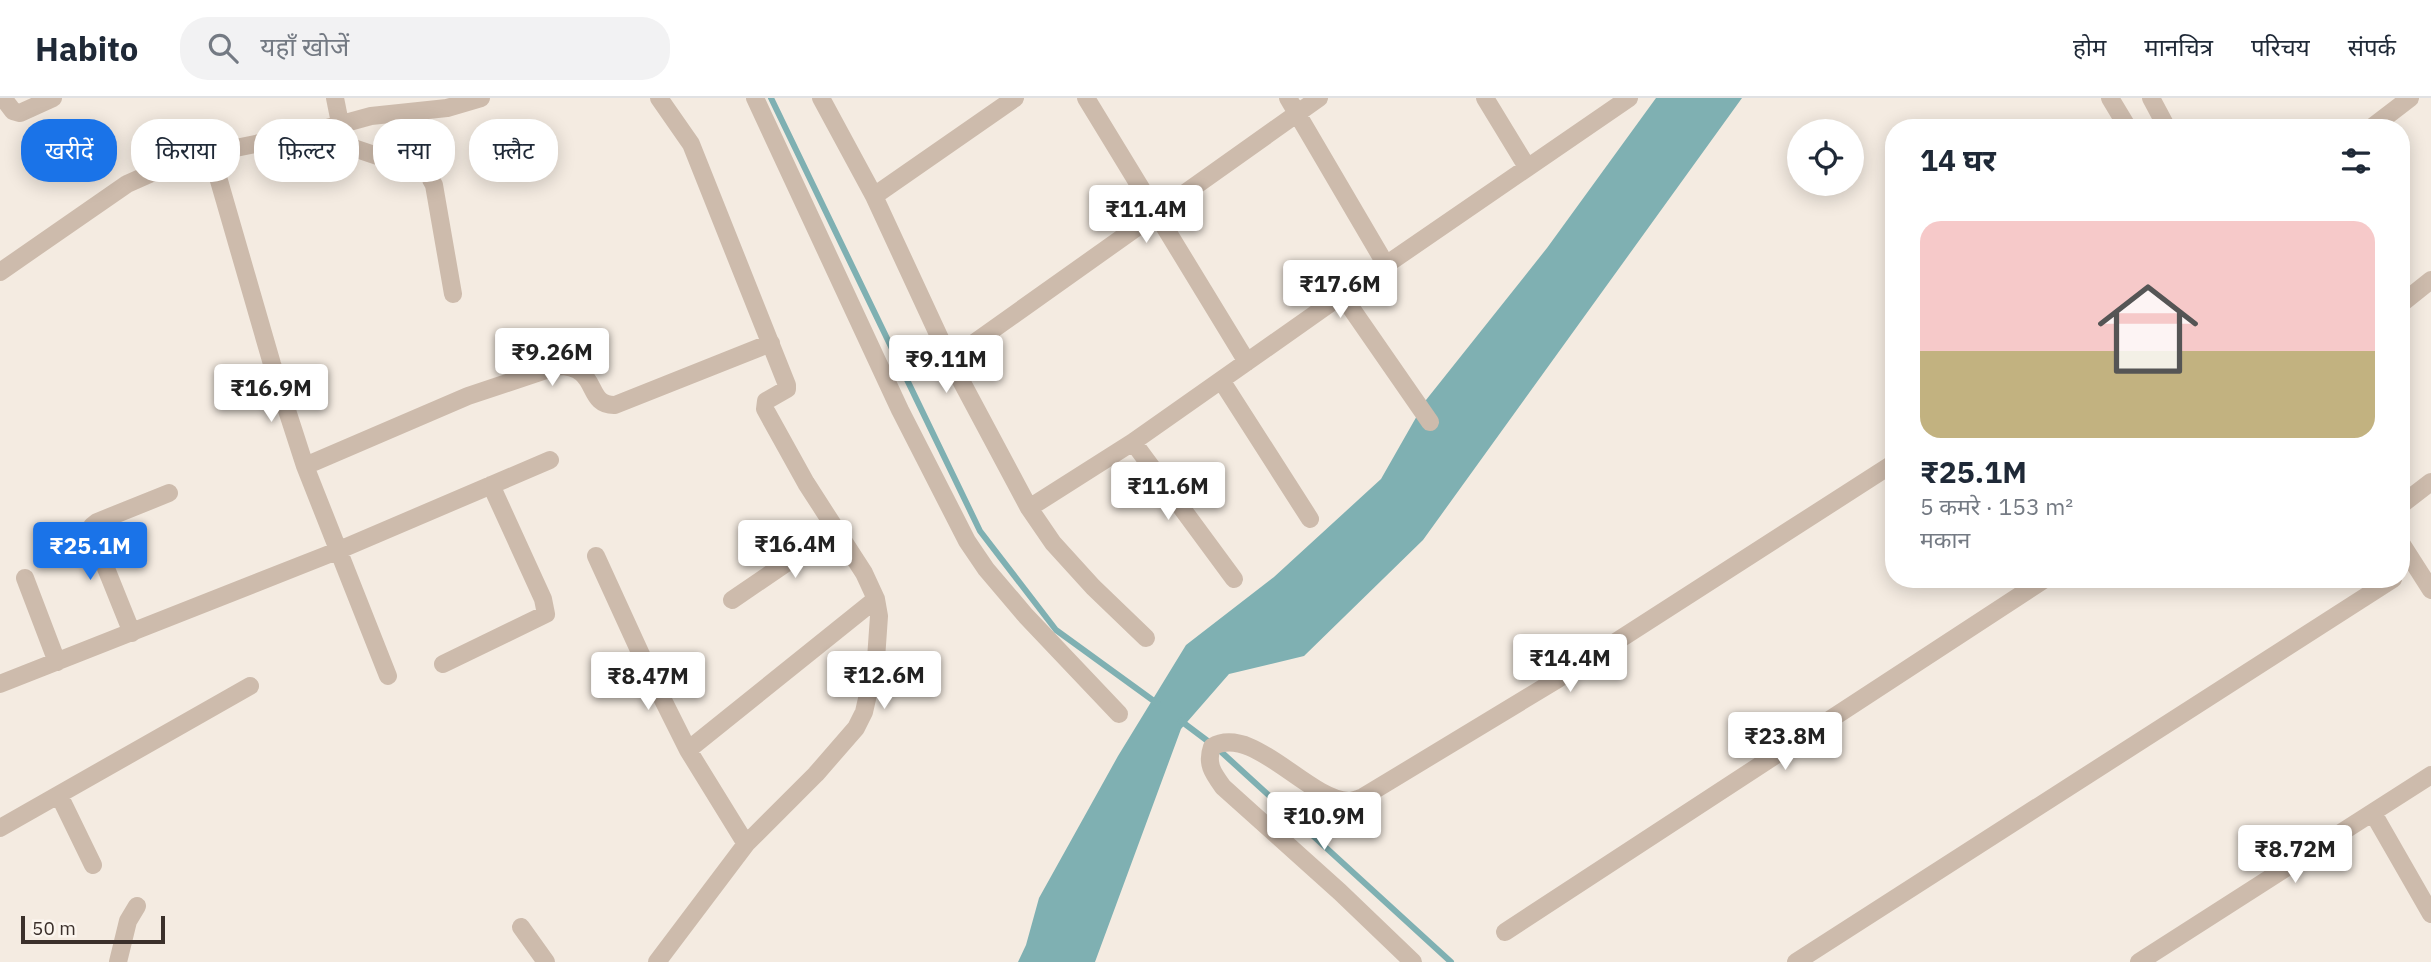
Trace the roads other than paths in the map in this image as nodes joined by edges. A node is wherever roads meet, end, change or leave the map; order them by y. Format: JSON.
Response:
{"nodes":[{"id":1,"x":3,"y":98,"type":"edge"},
{"id":2,"x":53,"y":98,"type":"edge"},
{"id":3,"x":335,"y":98,"type":"edge"},
{"id":4,"x":659,"y":98,"type":"edge"},
{"id":5,"x":755,"y":98,"type":"edge"},
{"id":6,"x":821,"y":98,"type":"edge"},
{"id":7,"x":1014,"y":98,"type":"edge"},
{"id":8,"x":1086,"y":98,"type":"edge"},
{"id":9,"x":1319,"y":98,"type":"edge"},
{"id":10,"x":1485,"y":98,"type":"edge"},
{"id":11,"x":1629,"y":98,"type":"edge"},
{"id":12,"x":2110,"y":98,"type":"edge"},
{"id":13,"x":2410,"y":98,"type":"edge"},
{"id":14,"x":476,"y":99,"type":"edge"},
{"id":15,"x":2154,"y":99,"type":"edge"},
{"id":16,"x":1292,"y":106,"type":"edge"},
{"id":17,"x":339,"y":119,"type":"edge"},
{"id":18,"x":2123,"y":119,"type":"edge"},
{"id":19,"x":2163,"y":119,"type":"edge"},
{"id":20,"x":2383,"y":119,"type":"edge"},
{"id":21,"x":359,"y":120,"type":"edge"},
{"id":22,"x":359,"y":150,"type":"edge"},
{"id":23,"x":1527,"y":167,"type":"junction"},
{"id":24,"x":132,"y":182,"type":"edge"},
{"id":25,"x":219,"y":182,"type":"edge"},
{"id":26,"x":874,"y":196,"type":"junction"},
{"id":27,"x":1157,"y":214,"type":"junction"},
{"id":28,"x":1386,"y":265,"type":"junction"},
{"id":29,"x":0,"y":272,"type":"edge"},
{"id":30,"x":2431,"y":280,"type":"edge"},
{"id":31,"x":453,"y":294,"type":"dead end"},
{"id":32,"x":1342,"y":295,"type":"junction"},
{"id":33,"x":2410,"y":297,"type":"edge"},
{"id":34,"x":771,"y":343,"type":"junction"},
{"id":35,"x":950,"y":360,"type":"junction"},
{"id":36,"x":1247,"y":362,"type":"junction"},
{"id":37,"x":1221,"y":380,"type":"junction"},
{"id":38,"x":1430,"y":422,"type":"dead end"},
{"id":39,"x":1133,"y":442,"type":"junction"},
{"id":40,"x":550,"y":460,"type":"dead end"},
{"id":41,"x":305,"y":466,"type":"junction"},
{"id":42,"x":1885,"y":469,"type":"edge"},
{"id":43,"x":2431,"y":482,"type":"edge"},
{"id":44,"x":491,"y":485,"type":"junction"},
{"id":45,"x":169,"y":493,"type":"dead end"},
{"id":46,"x":2410,"y":498,"type":"edge"},
{"id":47,"x":1029,"y":508,"type":"junction"},
{"id":48,"x":1310,"y":519,"type":"dead end"},
{"id":49,"x":836,"y":529,"type":"junction"},
{"id":50,"x":337,"y":551,"type":"junction"},
{"id":51,"x":596,"y":556,"type":"dead end"},
{"id":52,"x":2410,"y":571,"type":"edge"},
{"id":53,"x":25,"y":578,"type":"dead end"},
{"id":54,"x":1234,"y":579,"type":"dead end"},
{"id":55,"x":2031,"y":588,"type":"edge"},
{"id":56,"x":2379,"y":588,"type":"edge"},
{"id":57,"x":2431,"y":590,"type":"edge"},
{"id":58,"x":876,"y":599,"type":"junction"},
{"id":59,"x":732,"y":600,"type":"dead end"},
{"id":60,"x":132,"y":633,"type":"junction"},
{"id":61,"x":1146,"y":638,"type":"dead end"},
{"id":62,"x":57,"y":662,"type":"junction"},
{"id":63,"x":443,"y":664,"type":"dead end"},
{"id":64,"x":388,"y":676,"type":"dead end"},
{"id":65,"x":0,"y":684,"type":"edge"},
{"id":66,"x":250,"y":686,"type":"dead end"},
{"id":67,"x":1119,"y":714,"type":"dead end"},
{"id":68,"x":688,"y":750,"type":"junction"},
{"id":69,"x":2431,"y":775,"type":"edge"},
{"id":70,"x":59,"y":795,"type":"junction"},
{"id":71,"x":2372,"y":813,"type":"junction"},
{"id":72,"x":0,"y":828,"type":"edge"},
{"id":73,"x":746,"y":844,"type":"junction"},
{"id":74,"x":93,"y":865,"type":"dead end"},
{"id":75,"x":137,"y":906,"type":"dead end"},
{"id":76,"x":2431,"y":914,"type":"edge"},
{"id":77,"x":521,"y":927,"type":"dead end"},
{"id":78,"x":1505,"y":932,"type":"dead end"},
{"id":79,"x":118,"y":962,"type":"edge"},
{"id":80,"x":546,"y":962,"type":"edge"},
{"id":81,"x":657,"y":962,"type":"edge"},
{"id":82,"x":1413,"y":962,"type":"edge"},
{"id":83,"x":1796,"y":962,"type":"edge"},
{"id":84,"x":2139,"y":962,"type":"edge"}],
"edges":[{"from":1,"to":2,"type":"street"},
{"from":3,"to":17,"type":"street"},
{"from":4,"to":34,"type":"street"},
{"from":5,"to":67,"type":"street"},
{"from":6,"to":26,"type":"street"},
{"from":7,"to":26,"type":"street"},
{"from":8,"to":27,"type":"street"},
{"from":9,"to":16,"type":"street"},
{"from":10,"to":23,"type":"street"},
{"from":11,"to":23,"type":"street"},
{"from":12,"to":18,"type":"street"},
{"from":13,"to":20,"type":"street"},
{"from":14,"to":21,"type":"street"},
{"from":15,"to":19,"type":"street"},
{"from":16,"to":27,"type":"street"},
{"from":16,"to":28,"type":"street"},
{"from":22,"to":31,"type":"street"},
{"from":23,"to":28,"type":"street"},
{"from":24,"to":29,"type":"street"},
{"from":25,"to":41,"type":"street"},
{"from":26,"to":35,"type":"street"},
{"from":27,"to":35,"type":"street"},
{"from":27,"to":36,"type":"street"},
{"from":28,"to":32,"type":"street"},
{"from":30,"to":33,"type":"street"},
{"from":32,"to":36,"type":"street"},
{"from":32,"to":38,"type":"street"},
{"from":34,"to":41,"type":"street"},
{"from":34,"to":49,"type":"street"},
{"from":35,"to":47,"type":"street"},
{"from":36,"to":37,"type":"street"},
{"from":37,"to":39,"type":"street"},
{"from":37,"to":48,"type":"street"},
{"from":39,"to":47,"type":"street"},
{"from":39,"to":54,"type":"street"},
{"from":40,"to":44,"type":"street"},
{"from":41,"to":50,"type":"street"},
{"from":42,"to":82,"type":"street"},
{"from":43,"to":46,"type":"street"},
{"from":44,"to":50,"type":"street"},
{"from":44,"to":63,"type":"street"},
{"from":45,"to":60,"type":"street"},
{"from":47,"to":61,"type":"street"},
{"from":49,"to":58,"type":"street"},
{"from":49,"to":59,"type":"street"},
{"from":50,"to":60,"type":"street"},
{"from":50,"to":64,"type":"street"},
{"from":51,"to":68,"type":"street"},
{"from":52,"to":57,"type":"street"},
{"from":53,"to":62,"type":"street"},
{"from":55,"to":78,"type":"street"},
{"from":56,"to":83,"type":"street"},
{"from":58,"to":68,"type":"street"},
{"from":58,"to":73,"type":"street"},
{"from":60,"to":62,"type":"street"},
{"from":62,"to":65,"type":"street"},
{"from":66,"to":70,"type":"street"},
{"from":68,"to":73,"type":"street"},
{"from":69,"to":71,"type":"street"},
{"from":70,"to":72,"type":"street"},
{"from":70,"to":74,"type":"street"},
{"from":71,"to":76,"type":"street"},
{"from":71,"to":84,"type":"street"},
{"from":73,"to":81,"type":"street"},
{"from":75,"to":79,"type":"street"},
{"from":77,"to":80,"type":"street"}]}
